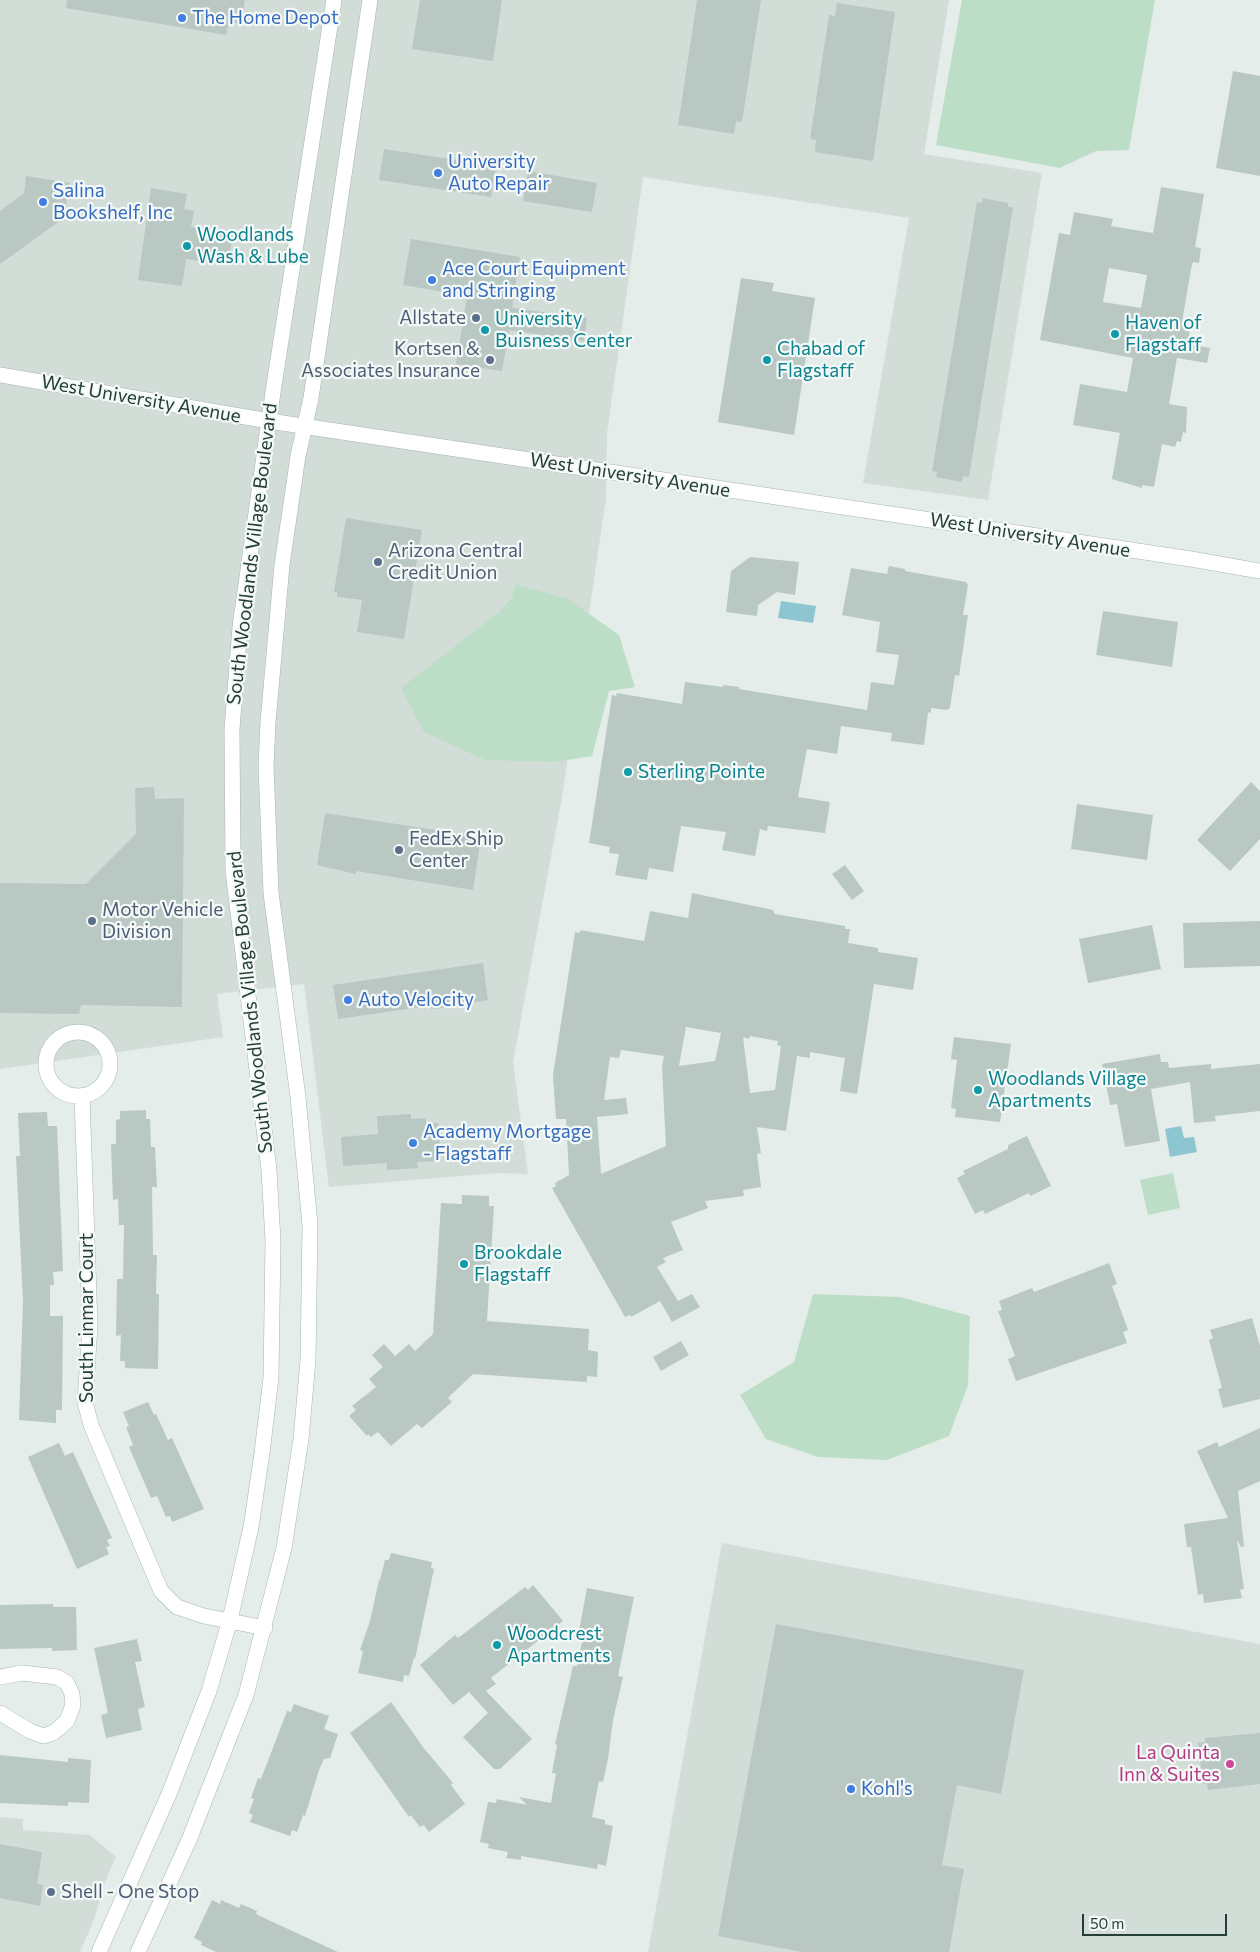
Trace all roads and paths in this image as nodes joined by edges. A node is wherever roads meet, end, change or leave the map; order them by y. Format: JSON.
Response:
{"nodes":[{"id":1,"x":334,"y":0,"type":"edge"},
{"id":2,"x":370,"y":0,"type":"edge"},
{"id":3,"x":0,"y":375,"type":"edge"},
{"id":4,"x":268,"y":421,"type":"junction"},
{"id":5,"x":304,"y":426,"type":"junction"},
{"id":6,"x":1260,"y":571,"type":"edge"},
{"id":7,"x":82,"y":1097,"type":"junction"},
{"id":8,"x":230,"y":1620,"type":"junction"},
{"id":9,"x":265,"y":1628,"type":"junction"},
{"id":10,"x":0,"y":1677,"type":"edge"},
{"id":11,"x":0,"y":1712,"type":"edge"},
{"id":12,"x":99,"y":1952,"type":"edge"},
{"id":13,"x":138,"y":1952,"type":"edge"}],
"edges":[{"from":1,"to":4,"type":"street","name":"South Woodlands Village Boulevard"},
{"from":2,"to":5,"type":"street","name":"South Woodlands Village Boulevard"},
{"from":3,"to":4,"type":"street","name":"West University Avenue"},
{"from":4,"to":5,"type":"street","name":"West University Avenue"},
{"from":4,"to":8,"type":"street","name":"South Woodlands Village Boulevard"},
{"from":5,"to":6,"type":"street","name":"West University Avenue"},
{"from":5,"to":9,"type":"street","name":"South Woodlands Village Boulevard"},
{"from":7,"to":7,"type":"street"},
{"from":7,"to":8,"type":"street","name":"South Linmar Court"},
{"from":8,"to":9,"type":"street","name":"South Linmar Court"},
{"from":8,"to":12,"type":"street","name":"South Woodlands Village Boulevard"},
{"from":9,"to":13,"type":"street","name":"South Woodlands Village Boulevard"},
{"from":10,"to":11,"type":"street"}]}
